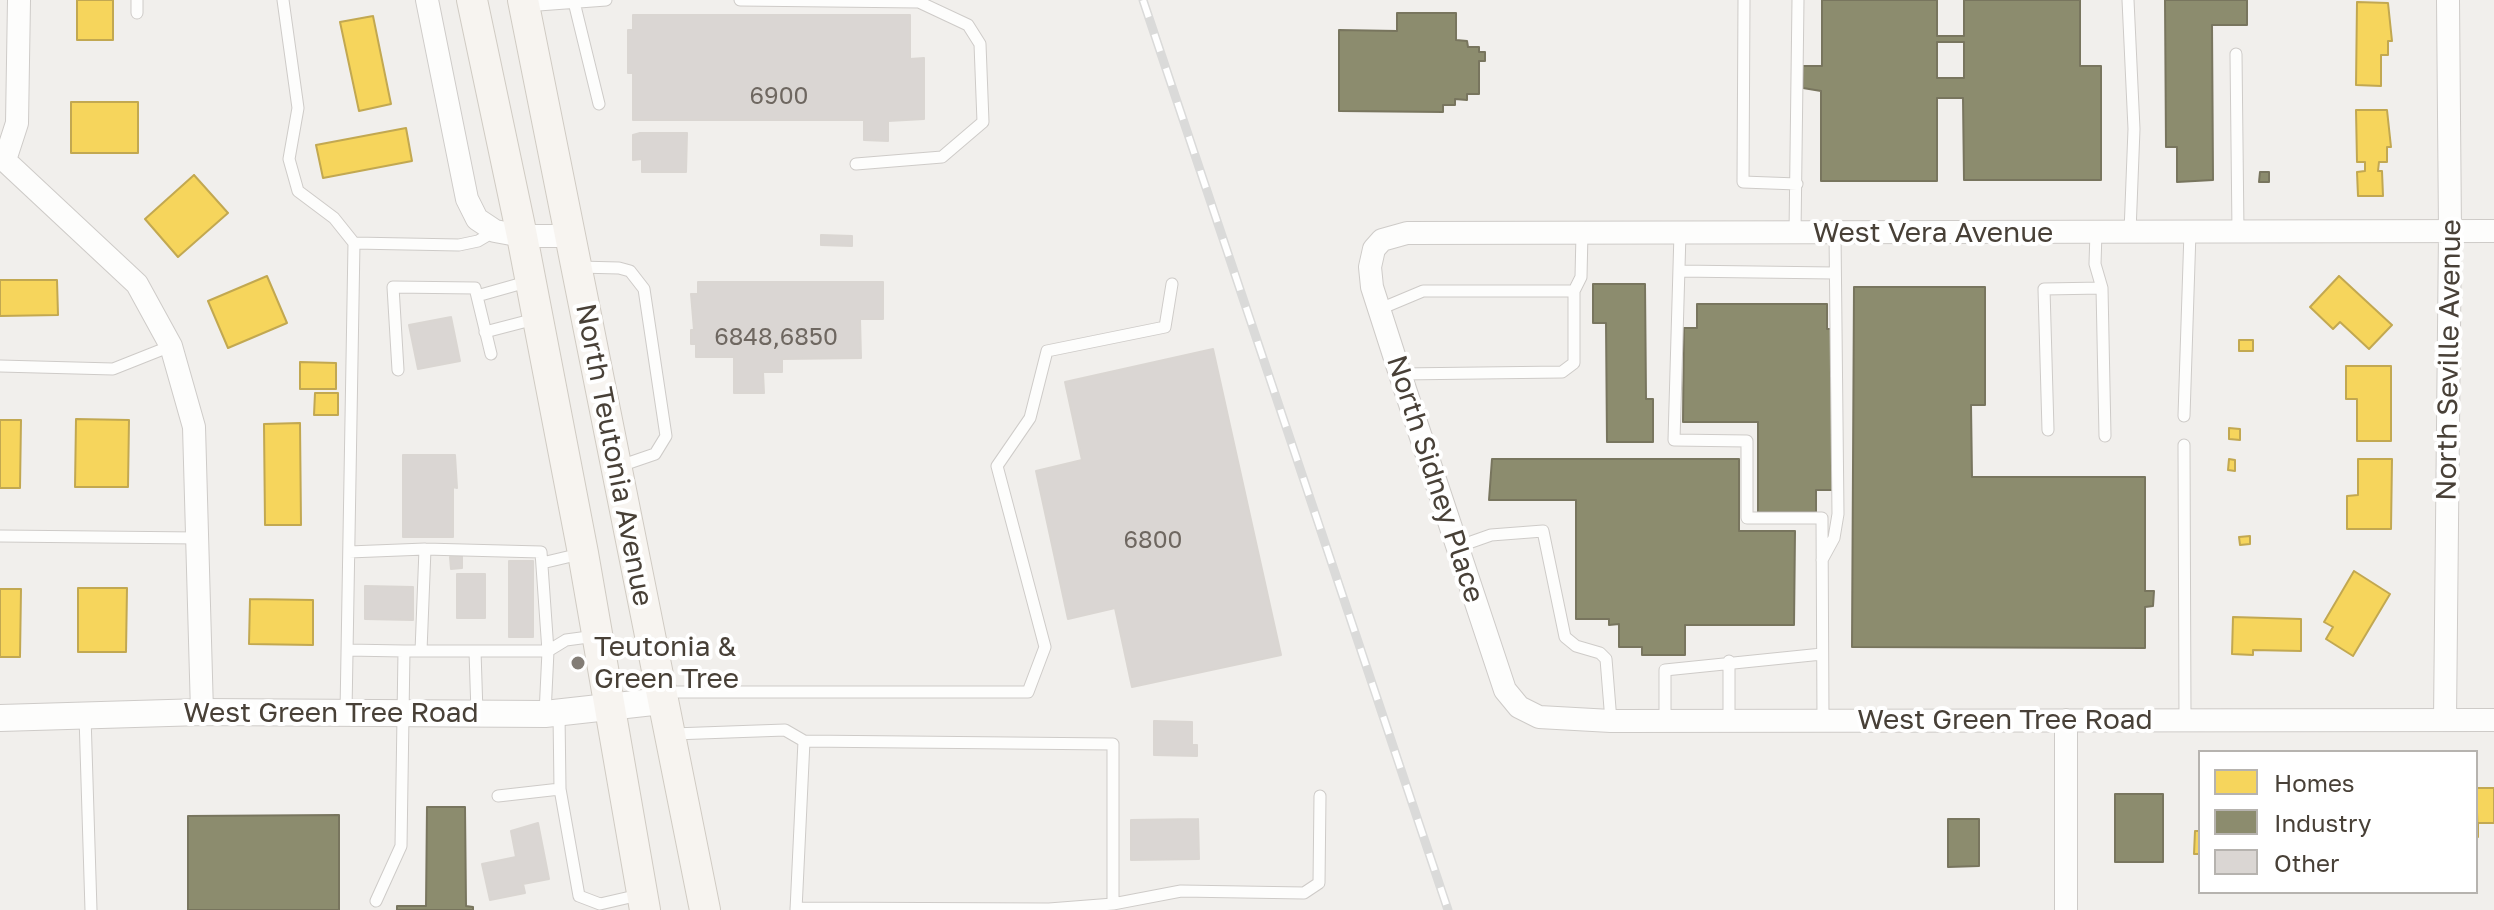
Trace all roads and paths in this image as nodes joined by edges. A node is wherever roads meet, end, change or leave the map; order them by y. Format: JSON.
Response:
{"nodes":[{"id":1,"x":19,"y":0,"type":"edge"},
{"id":2,"x":137,"y":0,"type":"edge"},
{"id":3,"x":283,"y":0,"type":"edge"},
{"id":4,"x":427,"y":0,"type":"edge"},
{"id":5,"x":472,"y":0,"type":"edge"},
{"id":6,"x":606,"y":0,"type":"edge"},
{"id":7,"x":740,"y":0,"type":"edge"},
{"id":8,"x":1744,"y":0,"type":"edge"},
{"id":9,"x":1798,"y":0,"type":"edge"},
{"id":10,"x":2128,"y":0,"type":"edge"},
{"id":11,"x":2448,"y":0,"type":"edge"},
{"id":12,"x":574,"y":2,"type":"junction"},
{"id":13,"x":523,"y":3,"type":"edge"},
{"id":14,"x":137,"y":13,"type":"dead end"},
{"id":15,"x":2236,"y":54,"type":"dead end"},
{"id":16,"x":599,"y":104,"type":"dead end"},
{"id":17,"x":2,"y":158,"type":"edge"},
{"id":18,"x":856,"y":164,"type":"dead end"},
{"id":19,"x":1797,"y":184,"type":"junction"},
{"id":20,"x":2450,"y":231,"type":"junction"},
{"id":21,"x":2494,"y":231,"type":"edge"},
{"id":22,"x":2096,"y":232,"type":"junction"},
{"id":23,"x":2130,"y":232,"type":"junction"},
{"id":24,"x":2190,"y":232,"type":"junction"},
{"id":25,"x":509,"y":233,"type":"junction"},
{"id":26,"x":1582,"y":233,"type":"junction"},
{"id":27,"x":1680,"y":233,"type":"junction"},
{"id":28,"x":1795,"y":233,"type":"junction"},
{"id":29,"x":1835,"y":233,"type":"junction"},
{"id":30,"x":2238,"y":233,"type":"junction"},
{"id":31,"x":572,"y":236,"type":"junction"},
{"id":32,"x":354,"y":243,"type":"junction"},
{"id":33,"x":1377,"y":245,"type":"joint"},
{"id":34,"x":578,"y":267,"type":"junction"},
{"id":35,"x":1679,"y":271,"type":"junction"},
{"id":36,"x":1834,"y":273,"type":"junction"},
{"id":37,"x":531,"y":281,"type":"junction"},
{"id":38,"x":1172,"y":284,"type":"dead end"},
{"id":39,"x":2102,"y":288,"type":"junction"},
{"id":40,"x":1574,"y":291,"type":"junction"},
{"id":41,"x":477,"y":296,"type":"junction"},
{"id":42,"x":1380,"y":309,"type":"junction"},
{"id":43,"x":538,"y":318,"type":"junction"},
{"id":44,"x":485,"y":332,"type":"junction"},
{"id":45,"x":171,"y":346,"type":"junction"},
{"id":46,"x":491,"y":354,"type":"dead end"},
{"id":47,"x":0,"y":366,"type":"edge"},
{"id":48,"x":398,"y":370,"type":"dead end"},
{"id":49,"x":1400,"y":374,"type":"junction"},
{"id":50,"x":2184,"y":416,"type":"dead end"},
{"id":51,"x":2048,"y":430,"type":"dead end"},
{"id":52,"x":2105,"y":436,"type":"dead end"},
{"id":53,"x":2184,"y":445,"type":"dead end"},
{"id":54,"x":617,"y":467,"type":"junction"},
{"id":55,"x":0,"y":536,"type":"edge"},
{"id":56,"x":198,"y":538,"type":"junction"},
{"id":57,"x":1456,"y":547,"type":"junction"},
{"id":58,"x":425,"y":549,"type":"junction"},
{"id":59,"x":349,"y":552,"type":"junction"},
{"id":60,"x":583,"y":553,"type":"junction"},
{"id":61,"x":1822,"y":561,"type":"junction"},
{"id":62,"x":542,"y":563,"type":"junction"},
{"id":63,"x":599,"y":636,"type":"junction"},
{"id":64,"x":347,"y":650,"type":"junction"},
{"id":65,"x":404,"y":651,"type":"junction"},
{"id":66,"x":421,"y":651,"type":"junction"},
{"id":67,"x":475,"y":651,"type":"junction"},
{"id":68,"x":548,"y":651,"type":"junction"},
{"id":69,"x":1822,"y":654,"type":"junction"},
{"id":70,"x":1729,"y":661,"type":"junction"},
{"id":71,"x":661,"y":697,"type":"junction"},
{"id":72,"x":1519,"y":707,"type":"joint"},
{"id":73,"x":612,"y":709,"type":"junction"},
{"id":74,"x":202,"y":712,"type":"junction"},
{"id":75,"x":346,"y":712,"type":"junction"},
{"id":76,"x":401,"y":712,"type":"junction"},
{"id":77,"x":477,"y":713,"type":"junction"},
{"id":78,"x":552,"y":714,"type":"junction"},
{"id":79,"x":85,"y":716,"type":"junction"},
{"id":80,"x":0,"y":718,"type":"edge"},
{"id":81,"x":1823,"y":720,"type":"junction"},
{"id":82,"x":2066,"y":720,"type":"junction"},
{"id":83,"x":2185,"y":720,"type":"junction"},
{"id":84,"x":2445,"y":720,"type":"junction"},
{"id":85,"x":2494,"y":720,"type":"edge"},
{"id":86,"x":1611,"y":721,"type":"junction"},
{"id":87,"x":1665,"y":721,"type":"junction"},
{"id":88,"x":1729,"y":721,"type":"junction"},
{"id":89,"x":669,"y":735,"type":"junction"},
{"id":90,"x":804,"y":741,"type":"junction"},
{"id":91,"x":560,"y":789,"type":"junction"},
{"id":92,"x":498,"y":796,"type":"dead end"},
{"id":93,"x":1320,"y":796,"type":"dead end"},
{"id":94,"x":376,"y":901,"type":"dead end"},
{"id":95,"x":644,"y":902,"type":"edge"},
{"id":96,"x":1113,"y":904,"type":"junction"},
{"id":97,"x":796,"y":909,"type":"edge"},
{"id":98,"x":91,"y":910,"type":"edge"},
{"id":99,"x":705,"y":910,"type":"edge"},
{"id":100,"x":2066,"y":910,"type":"edge"}],
"edges":[{"from":1,"to":17,"type":"street"},
{"from":2,"to":14,"type":"lane"},
{"from":3,"to":32,"type":"lane"},
{"from":4,"to":25,"type":"street"},
{"from":5,"to":25,"type":"main road","name":"North Teutonia Avenue"},
{"from":6,"to":12,"type":"lane"},
{"from":7,"to":18,"type":"lane"},
{"from":8,"to":19,"type":"lane"},
{"from":9,"to":19,"type":"lane"},
{"from":10,"to":23,"type":"lane"},
{"from":11,"to":20,"type":"street","name":"North Seville Avenue"},
{"from":12,"to":13,"type":"lane"},
{"from":12,"to":16,"type":"lane"},
{"from":13,"to":31,"type":"main road","name":"North Teutonia Avenue"},
{"from":15,"to":30,"type":"lane"},
{"from":17,"to":45,"type":"street"},
{"from":19,"to":28,"type":"lane"},
{"from":20,"to":21,"type":"street","name":"West Vera Avenue"},
{"from":20,"to":30,"type":"street","name":"West Vera Avenue"},
{"from":20,"to":84,"type":"street","name":"North Seville Avenue"},
{"from":22,"to":23,"type":"street","name":"West Vera Avenue"},
{"from":22,"to":29,"type":"street","name":"West Vera Avenue"},
{"from":22,"to":39,"type":"lane"},
{"from":23,"to":24,"type":"street","name":"West Vera Avenue"},
{"from":24,"to":30,"type":"street","name":"West Vera Avenue"},
{"from":24,"to":50,"type":"lane"},
{"from":25,"to":31,"type":"street"},
{"from":25,"to":32,"type":"lane"},
{"from":25,"to":37,"type":"main road","name":"North Teutonia Avenue"},
{"from":26,"to":27,"type":"street","name":"West Vera Avenue"},
{"from":26,"to":33,"type":"street","name":"West Vera Avenue"},
{"from":26,"to":40,"type":"lane"},
{"from":27,"to":28,"type":"street","name":"West Vera Avenue"},
{"from":27,"to":35,"type":"lane"},
{"from":28,"to":29,"type":"street","name":"West Vera Avenue"},
{"from":29,"to":36,"type":"lane"},
{"from":31,"to":34,"type":"main road","name":"North Teutonia Avenue"},
{"from":32,"to":59,"type":"lane"},
{"from":33,"to":42,"type":"street","name":"North Sidney Place"},
{"from":34,"to":54,"type":"main road","name":"North Teutonia Avenue"},
{"from":34,"to":54,"type":"lane"},
{"from":35,"to":36,"type":"lane"},
{"from":35,"to":61,"type":"lane"},
{"from":36,"to":61,"type":"lane"},
{"from":37,"to":41,"type":"lane"},
{"from":37,"to":43,"type":"main road","name":"North Teutonia Avenue"},
{"from":38,"to":71,"type":"lane"},
{"from":39,"to":51,"type":"lane"},
{"from":39,"to":52,"type":"lane"},
{"from":40,"to":42,"type":"lane"},
{"from":40,"to":49,"type":"lane"},
{"from":41,"to":44,"type":"lane"},
{"from":41,"to":48,"type":"lane"},
{"from":42,"to":49,"type":"street","name":"North Sidney Place"},
{"from":43,"to":44,"type":"lane"},
{"from":43,"to":60,"type":"main road","name":"North Teutonia Avenue"},
{"from":44,"to":46,"type":"lane"},
{"from":45,"to":47,"type":"lane"},
{"from":45,"to":56,"type":"street"},
{"from":49,"to":57,"type":"street","name":"North Sidney Place"},
{"from":53,"to":83,"type":"lane"},
{"from":54,"to":71,"type":"main road","name":"North Teutonia Avenue"},
{"from":55,"to":56,"type":"lane"},
{"from":56,"to":74,"type":"street"},
{"from":57,"to":72,"type":"street","name":"North Sidney Place"},
{"from":57,"to":86,"type":"lane"},
{"from":58,"to":59,"type":"lane"},
{"from":58,"to":62,"type":"lane"},
{"from":58,"to":66,"type":"lane"},
{"from":59,"to":64,"type":"lane"},
{"from":60,"to":62,"type":"lane"},
{"from":60,"to":63,"type":"main road","name":"North Teutonia Avenue"},
{"from":61,"to":69,"type":"lane"},
{"from":62,"to":68,"type":"lane"},
{"from":63,"to":68,"type":"lane"},
{"from":63,"to":73,"type":"main road","name":"North Teutonia Avenue"},
{"from":64,"to":65,"type":"lane"},
{"from":64,"to":75,"type":"lane"},
{"from":65,"to":66,"type":"lane"},
{"from":65,"to":76,"type":"lane"},
{"from":66,"to":67,"type":"lane"},
{"from":67,"to":68,"type":"lane"},
{"from":67,"to":77,"type":"lane"},
{"from":68,"to":78,"type":"lane"},
{"from":69,"to":70,"type":"lane"},
{"from":69,"to":81,"type":"lane"},
{"from":70,"to":87,"type":"lane"},
{"from":70,"to":88,"type":"lane"},
{"from":71,"to":73,"type":"street","name":"West Green Tree Road"},
{"from":71,"to":89,"type":"main road","name":"North Teutonia Avenue"},
{"from":72,"to":86,"type":"street","name":"West Green Tree Road"},
{"from":73,"to":78,"type":"street","name":"West Green Tree Road"},
{"from":73,"to":95,"type":"main road","name":"North Teutonia Avenue"},
{"from":74,"to":75,"type":"street","name":"West Green Tree Road"},
{"from":74,"to":79,"type":"street","name":"West Green Tree Road"},
{"from":75,"to":76,"type":"street","name":"West Green Tree Road"},
{"from":76,"to":77,"type":"street","name":"West Green Tree Road"},
{"from":76,"to":94,"type":"lane"},
{"from":77,"to":78,"type":"street","name":"West Green Tree Road"},
{"from":78,"to":91,"type":"lane"},
{"from":79,"to":80,"type":"street","name":"West Green Tree Road"},
{"from":79,"to":98,"type":"lane"},
{"from":81,"to":82,"type":"street","name":"West Green Tree Road"},
{"from":81,"to":88,"type":"street","name":"West Green Tree Road"},
{"from":82,"to":83,"type":"street","name":"West Green Tree Road"},
{"from":82,"to":100,"type":"street"},
{"from":83,"to":84,"type":"street","name":"West Green Tree Road"},
{"from":84,"to":85,"type":"street","name":"West Green Tree Road"},
{"from":86,"to":87,"type":"street","name":"West Green Tree Road"},
{"from":87,"to":88,"type":"street","name":"West Green Tree Road"},
{"from":89,"to":90,"type":"lane"},
{"from":89,"to":99,"type":"main road","name":"North Teutonia Avenue"},
{"from":90,"to":96,"type":"lane"},
{"from":90,"to":97,"type":"lane"},
{"from":91,"to":92,"type":"lane"},
{"from":91,"to":95,"type":"lane"},
{"from":93,"to":96,"type":"lane"},
{"from":96,"to":97,"type":"lane"}]}
